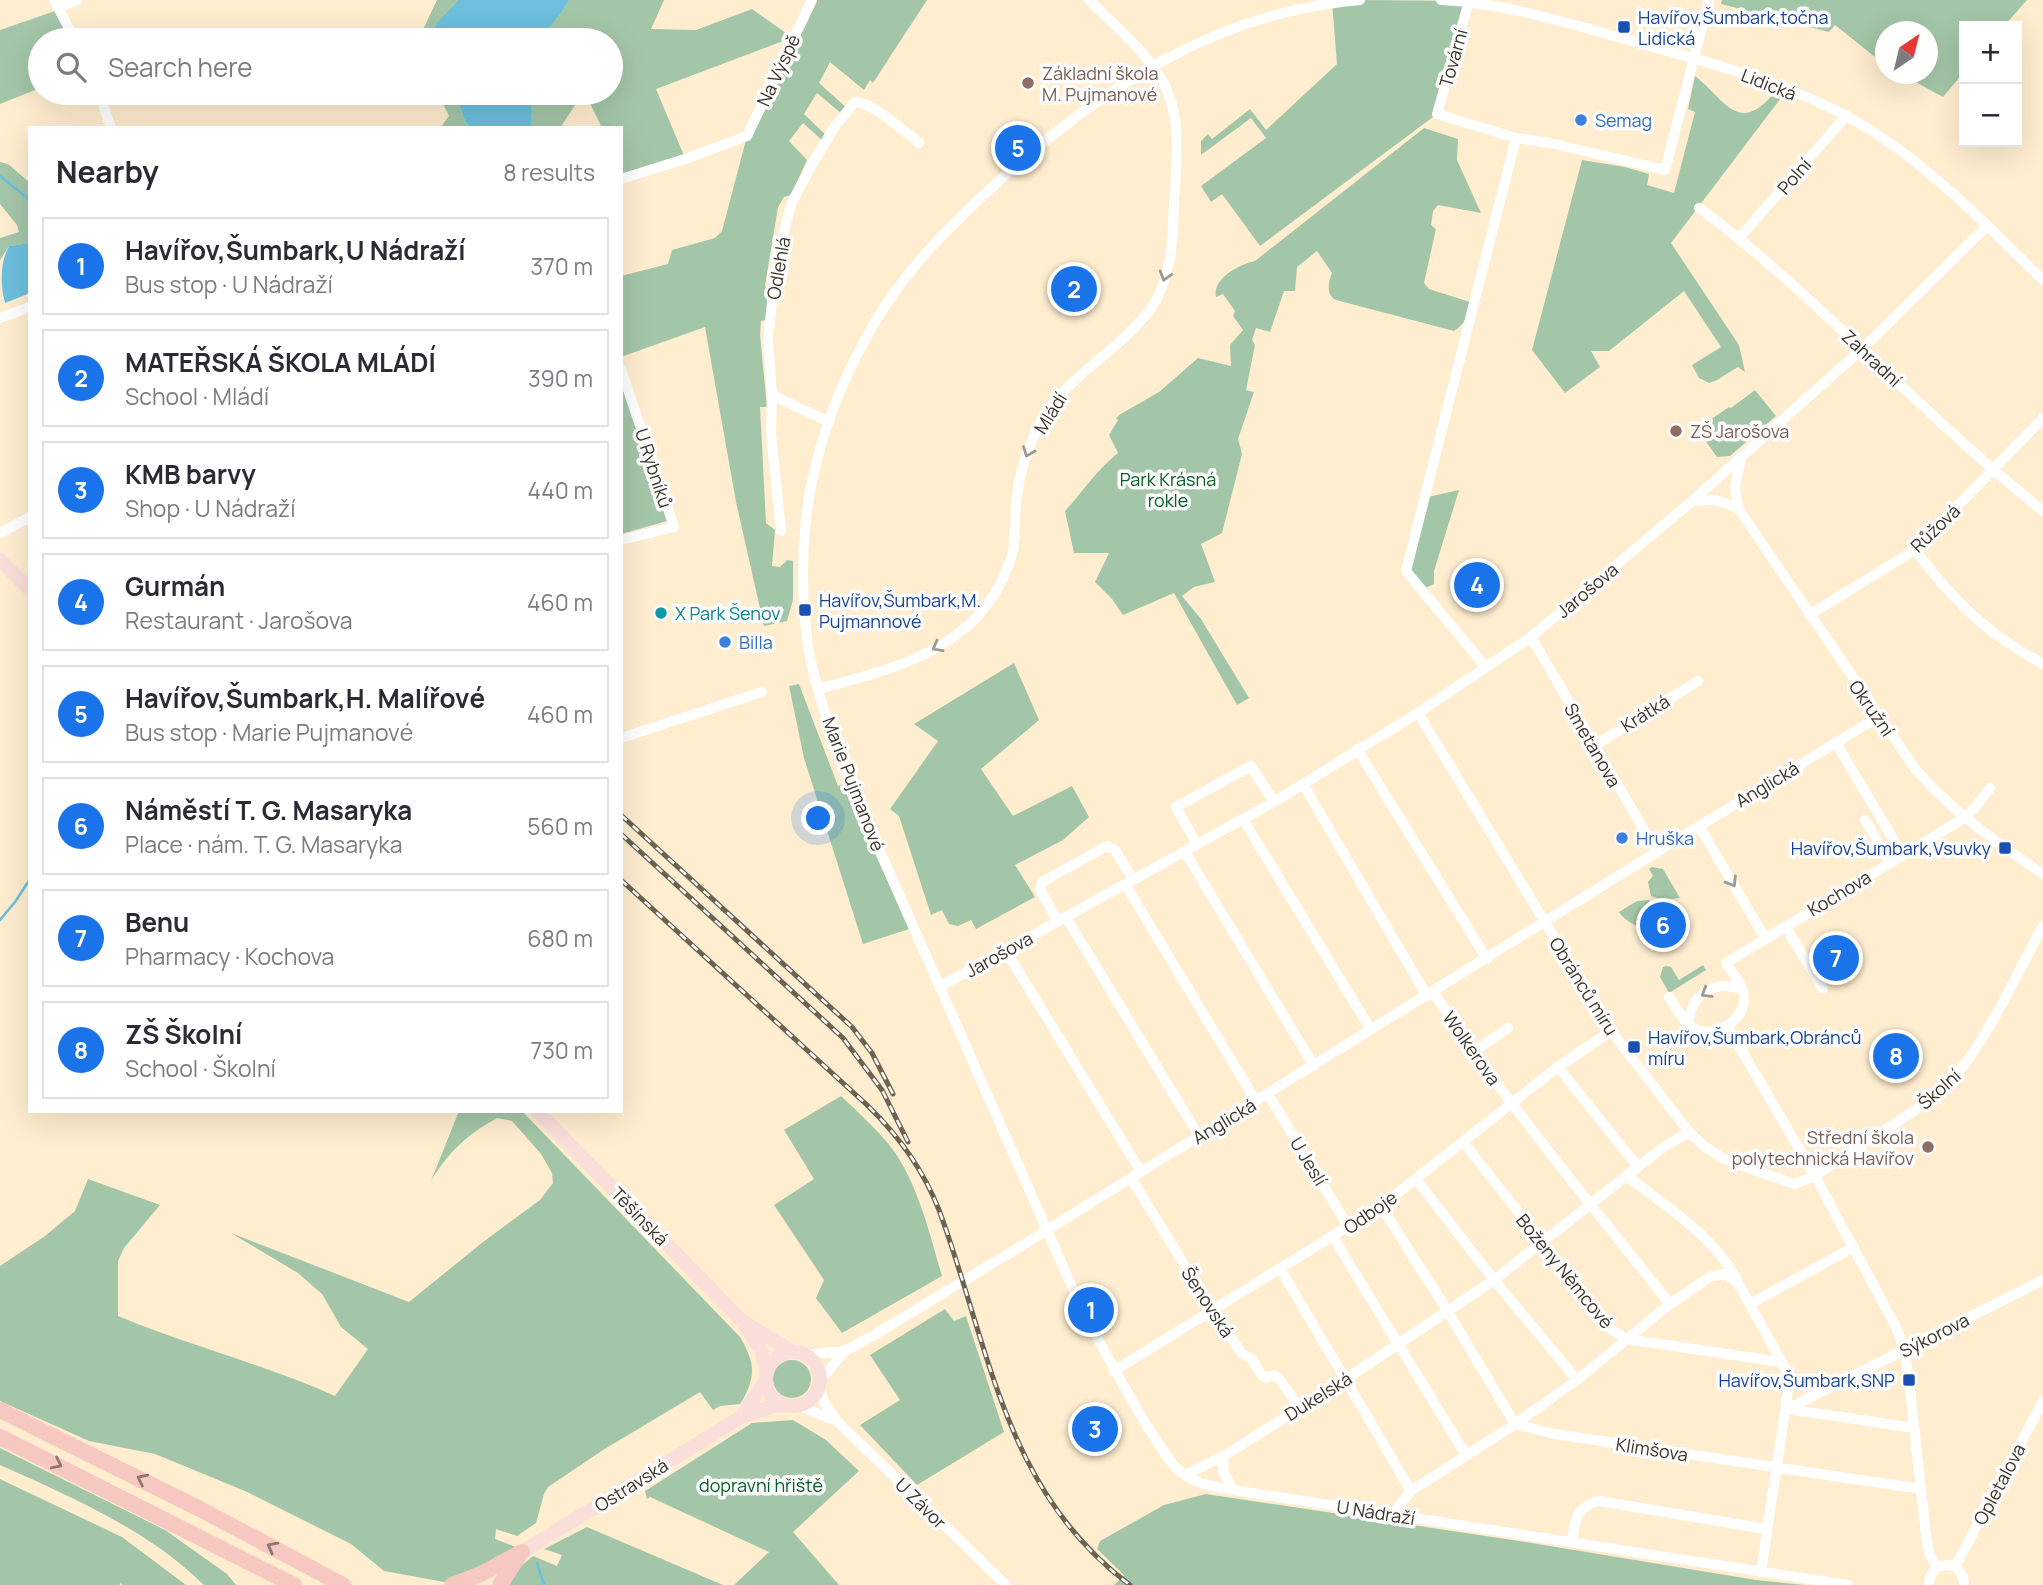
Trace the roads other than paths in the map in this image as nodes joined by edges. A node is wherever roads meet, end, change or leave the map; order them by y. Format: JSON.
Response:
{"nodes":[{"id":1,"x":77,"y":0,"type":"edge"},
{"id":2,"x":812,"y":0,"type":"edge"},
{"id":3,"x":1089,"y":0,"type":"edge"},
{"id":4,"x":1360,"y":0,"type":"edge"},
{"id":5,"x":1441,"y":0,"type":"edge"},
{"id":6,"x":1709,"y":0,"type":"edge"},
{"id":7,"x":1332,"y":1,"type":"edge"},
{"id":8,"x":1469,"y":1,"type":"edge"},
{"id":9,"x":56,"y":3,"type":"edge"},
{"id":10,"x":1503,"y":3,"type":"edge"},
{"id":11,"x":69,"y":28,"type":"edge"},
{"id":12,"x":1694,"y":57,"type":"junction"},
{"id":13,"x":1153,"y":65,"type":"junction"},
{"id":14,"x":103,"y":105,"type":"edge"},
{"id":15,"x":1847,"y":115,"type":"junction"},
{"id":16,"x":110,"y":126,"type":"edge"},
{"id":17,"x":1516,"y":138,"type":"junction"},
{"id":18,"x":919,"y":143,"type":"dead end"},
{"id":19,"x":623,"y":178,"type":"edge"},
{"id":20,"x":1699,"y":208,"type":"dead end"},
{"id":21,"x":1987,"y":226,"type":"junction"},
{"id":22,"x":1741,"y":237,"type":"junction"},
{"id":23,"x":2043,"y":280,"type":"edge"},
{"id":24,"x":28,"y":308,"type":"edge"},
{"id":25,"x":0,"y":318,"type":"edge"},
{"id":26,"x":1863,"y":348,"type":"junction"},
{"id":27,"x":623,"y":375,"type":"edge"},
{"id":28,"x":772,"y":395,"type":"junction"},
{"id":29,"x":2043,"y":418,"type":"edge"},
{"id":30,"x":829,"y":422,"type":"junction"},
{"id":31,"x":1741,"y":458,"type":"junction"},
{"id":32,"x":1993,"y":471,"type":"junction"},
{"id":33,"x":1692,"y":501,"type":"junction"},
{"id":34,"x":1738,"y":508,"type":"junction"},
{"id":35,"x":2043,"y":511,"type":"edge"},
{"id":36,"x":28,"y":518,"type":"edge"},
{"id":37,"x":781,"y":531,"type":"dead end"},
{"id":38,"x":0,"y":533,"type":"edge"},
{"id":39,"x":623,"y":540,"type":"edge"},
{"id":40,"x":1915,"y":550,"type":"junction"},
{"id":41,"x":0,"y":560,"type":"edge"},
{"id":42,"x":28,"y":588,"type":"edge"},
{"id":43,"x":1809,"y":615,"type":"junction"},
{"id":44,"x":1531,"y":637,"type":"junction"},
{"id":45,"x":2043,"y":663,"type":"edge"},
{"id":46,"x":1485,"y":666,"type":"junction"},
{"id":47,"x":1698,"y":681,"type":"dead end"},
{"id":48,"x":818,"y":689,"type":"junction"},
{"id":49,"x":762,"y":692,"type":"dead end"},
{"id":50,"x":1418,"y":713,"type":"junction"},
{"id":51,"x":1878,"y":717,"type":"junction"},
{"id":52,"x":623,"y":737,"type":"edge"},
{"id":53,"x":1836,"y":743,"type":"junction"},
{"id":54,"x":1594,"y":746,"type":"junction"},
{"id":55,"x":1357,"y":749,"type":"junction"},
{"id":56,"x":1303,"y":785,"type":"junction"},
{"id":57,"x":1990,"y":788,"type":"dead end"},
{"id":58,"x":1273,"y":802,"type":"junction"},
{"id":59,"x":1964,"y":818,"type":"junction"},
{"id":60,"x":1243,"y":819,"type":"junction"},
{"id":61,"x":1865,"y":820,"type":"dead end"},
{"id":62,"x":1699,"y":826,"type":"junction"},
{"id":63,"x":1196,"y":845,"type":"junction"},
{"id":64,"x":1185,"y":852,"type":"junction"},
{"id":65,"x":1657,"y":852,"type":"junction"},
{"id":66,"x":1902,"y":854,"type":"junction"},
{"id":67,"x":1890,"y":862,"type":"junction"},
{"id":68,"x":2043,"y":874,"type":"edge"},
{"id":69,"x":1129,"y":882,"type":"junction"},
{"id":70,"x":1062,"y":919,"type":"junction"},
{"id":71,"x":1544,"y":922,"type":"junction"},
{"id":72,"x":1785,"y":926,"type":"junction"},
{"id":73,"x":2043,"y":926,"type":"edge"},
{"id":74,"x":1765,"y":938,"type":"junction"},
{"id":75,"x":1006,"y":950,"type":"junction"},
{"id":76,"x":1487,"y":959,"type":"junction"},
{"id":77,"x":939,"y":987,"type":"junction"},
{"id":78,"x":1823,"y":989,"type":"dead end"},
{"id":79,"x":1742,"y":990,"type":"junction"},
{"id":80,"x":1430,"y":994,"type":"junction"},
{"id":81,"x":1669,"y":997,"type":"dead end"},
{"id":82,"x":1689,"y":1026,"type":"junction"},
{"id":83,"x":1728,"y":1027,"type":"junction"},
{"id":84,"x":1508,"y":1028,"type":"dead end"},
{"id":85,"x":1371,"y":1030,"type":"junction"},
{"id":86,"x":1611,"y":1031,"type":"junction"},
{"id":87,"x":1473,"y":1052,"type":"junction"},
{"id":88,"x":1314,"y":1066,"type":"junction"},
{"id":89,"x":1558,"y":1067,"type":"junction"},
{"id":90,"x":1268,"y":1094,"type":"junction"},
{"id":91,"x":1256,"y":1101,"type":"junction"},
{"id":92,"x":1511,"y":1103,"type":"junction"},
{"id":93,"x":539,"y":1113,"type":"edge"},
{"id":94,"x":1689,"y":1132,"type":"junction"},
{"id":95,"x":1199,"y":1136,"type":"junction"},
{"id":96,"x":1463,"y":1142,"type":"junction"},
{"id":97,"x":1637,"y":1167,"type":"junction"},
{"id":98,"x":1136,"y":1175,"type":"junction"},
{"id":99,"x":1627,"y":1176,"type":"junction"},
{"id":100,"x":1815,"y":1176,"type":"junction"},
{"id":101,"x":1416,"y":1179,"type":"junction"},
{"id":102,"x":1591,"y":1205,"type":"junction"},
{"id":103,"x":1381,"y":1206,"type":"junction"},
{"id":104,"x":1349,"y":1228,"type":"junction"},
{"id":105,"x":1047,"y":1230,"type":"junction"},
{"id":106,"x":1333,"y":1237,"type":"junction"},
{"id":107,"x":1543,"y":1242,"type":"junction"},
{"id":108,"x":1854,"y":1247,"type":"junction"},
{"id":109,"x":1281,"y":1270,"type":"junction"},
{"id":110,"x":1494,"y":1280,"type":"junction"},
{"id":111,"x":2043,"y":1280,"type":"edge"},
{"id":112,"x":1738,"y":1283,"type":"junction"},
{"id":113,"x":1670,"y":1304,"type":"junction"},
{"id":114,"x":1750,"y":1304,"type":"junction"},
{"id":115,"x":1212,"y":1310,"type":"junction"},
{"id":116,"x":1447,"y":1311,"type":"junction"},
{"id":117,"x":742,"y":1321,"type":"junction"},
{"id":118,"x":1626,"y":1339,"type":"junction"},
{"id":119,"x":1398,"y":1344,"type":"junction"},
{"id":120,"x":1905,"y":1350,"type":"junction"},
{"id":121,"x":845,"y":1351,"type":"junction"},
{"id":122,"x":799,"y":1353,"type":"junction"},
{"id":123,"x":1780,"y":1362,"type":"junction"},
{"id":124,"x":1114,"y":1371,"type":"junction"},
{"id":125,"x":767,"y":1375,"type":"junction"},
{"id":126,"x":1346,"y":1378,"type":"junction"},
{"id":127,"x":1577,"y":1380,"type":"junction"},
{"id":128,"x":819,"y":1383,"type":"junction"},
{"id":129,"x":2043,"y":1401,"type":"edge"},
{"id":130,"x":791,"y":1405,"type":"junction"},
{"id":131,"x":1298,"y":1407,"type":"junction"},
{"id":132,"x":1787,"y":1409,"type":"junction"},
{"id":133,"x":0,"y":1410,"type":"edge"},
{"id":134,"x":741,"y":1417,"type":"junction"},
{"id":135,"x":837,"y":1421,"type":"junction"},
{"id":136,"x":1515,"y":1424,"type":"junction"},
{"id":137,"x":1914,"y":1428,"type":"junction"},
{"id":138,"x":0,"y":1437,"type":"edge"},
{"id":139,"x":1466,"y":1455,"type":"junction"},
{"id":140,"x":1224,"y":1456,"type":"junction"},
{"id":141,"x":1777,"y":1469,"type":"junction"},
{"id":142,"x":1185,"y":1475,"type":"junction"},
{"id":143,"x":1921,"y":1489,"type":"junction"},
{"id":144,"x":1233,"y":1490,"type":"junction"},
{"id":145,"x":1411,"y":1491,"type":"junction"},
{"id":146,"x":1392,"y":1514,"type":"junction"},
{"id":147,"x":1766,"y":1529,"type":"junction"},
{"id":148,"x":1572,"y":1542,"type":"junction"},
{"id":149,"x":518,"y":1556,"type":"junction"},
{"id":150,"x":1937,"y":1566,"type":"junction"},
{"id":151,"x":1955,"y":1567,"type":"junction"},
{"id":152,"x":1761,"y":1572,"type":"junction"},
{"id":153,"x":337,"y":1582,"type":"edge"},
{"id":154,"x":294,"y":1585,"type":"edge"},
{"id":155,"x":350,"y":1585,"type":"edge"},
{"id":156,"x":452,"y":1585,"type":"edge"},
{"id":157,"x":491,"y":1585,"type":"edge"},
{"id":158,"x":500,"y":1585,"type":"edge"},
{"id":159,"x":1006,"y":1585,"type":"edge"},
{"id":160,"x":1848,"y":1585,"type":"edge"},
{"id":161,"x":1929,"y":1585,"type":"edge"},
{"id":162,"x":1964,"y":1585,"type":"edge"}],
"edges":[{"from":1,"to":9,"type":"street"},
{"from":2,"to":19,"type":"street","name":"Na Výspě"},
{"from":3,"to":13,"type":"street","name":"Mládí"},
{"from":4,"to":7,"type":"street"},
{"from":5,"to":8,"type":"street","name":"Lidická"},
{"from":6,"to":12,"type":"street"},
{"from":7,"to":13,"type":"street"},
{"from":8,"to":10,"type":"street","name":"Lidická"},
{"from":8,"to":17,"type":"street","name":"Tovární"},
{"from":9,"to":11,"type":"street"},
{"from":10,"to":12,"type":"street","name":"Lidická"},
{"from":12,"to":15,"type":"street","name":"Lidická"},
{"from":12,"to":17,"type":"street"},
{"from":13,"to":30,"type":"street","name":"Marie Pujmanové"},
{"from":13,"to":48,"type":"street","name":"Mládí","one_way":true},
{"from":14,"to":16,"type":"street"},
{"from":15,"to":21,"type":"street","name":"Lidická"},
{"from":15,"to":22,"type":"street","name":"Polní"},
{"from":17,"to":46,"type":"street"},
{"from":18,"to":28,"type":"street","name":"Odlehlá"},
{"from":20,"to":22,"type":"street","name":"Zahradní"},
{"from":21,"to":23,"type":"street","name":"Lidická"},
{"from":21,"to":26,"type":"street","name":"Jarošova"},
{"from":22,"to":26,"type":"street","name":"Zahradní"},
{"from":24,"to":25,"type":"street"},
{"from":26,"to":31,"type":"street","name":"Jarošova"},
{"from":26,"to":32,"type":"street","name":"Zahradní"},
{"from":27,"to":39,"type":"street","name":"U Rybníků"},
{"from":28,"to":30,"type":"street"},
{"from":28,"to":37,"type":"street","name":"Odlehlá"},
{"from":29,"to":32,"type":"street","name":"Růžová"},
{"from":30,"to":48,"type":"street","name":"Marie Pujmanové"},
{"from":31,"to":33,"type":"street","name":"Jarošova"},
{"from":31,"to":34,"type":"street"},
{"from":32,"to":35,"type":"street","name":"Zahradní"},
{"from":32,"to":40,"type":"street","name":"Růžová"},
{"from":33,"to":34,"type":"street"},
{"from":33,"to":44,"type":"street","name":"Jarošova"},
{"from":34,"to":43,"type":"street","name":"Okružní"},
{"from":36,"to":38,"type":"street"},
{"from":40,"to":43,"type":"street","name":"Růžová"},
{"from":40,"to":45,"type":"street"},
{"from":41,"to":42,"type":"main road"},
{"from":43,"to":51,"type":"street","name":"Okružní"},
{"from":44,"to":46,"type":"street","name":"Jarošova"},
{"from":44,"to":54,"type":"street","name":"Smetanova"},
{"from":46,"to":50,"type":"street","name":"Jarošova"},
{"from":47,"to":54,"type":"street","name":"Krátká"},
{"from":48,"to":77,"type":"street","name":"Marie Pujmanové"},
{"from":49,"to":52,"type":"street"},
{"from":50,"to":55,"type":"street","name":"Jarošova"},
{"from":50,"to":71,"type":"street","name":"Obránců míru"},
{"from":51,"to":53,"type":"street","name":"Anglická"},
{"from":51,"to":59,"type":"street","name":"Okružní"},
{"from":53,"to":62,"type":"street","name":"Anglická"},
{"from":53,"to":66,"type":"street"},
{"from":54,"to":65,"type":"street","name":"Smetanova"},
{"from":55,"to":56,"type":"street","name":"Jarošova"},
{"from":55,"to":76,"type":"street"},
{"from":56,"to":58,"type":"street","name":"Jarošova"},
{"from":56,"to":80,"type":"street","name":"Wolkerova"},
{"from":57,"to":59,"type":"street","name":"Kochova"},
{"from":58,"to":60,"type":"street","name":"Jarošova"},
{"from":58,"to":63,"type":"street"},
{"from":59,"to":66,"type":"street","name":"Kochova"},
{"from":59,"to":68,"type":"street","name":"Okružní"},
{"from":60,"to":63,"type":"street","name":"Jarošova"},
{"from":60,"to":85,"type":"street"},
{"from":61,"to":67,"type":"street"},
{"from":62,"to":65,"type":"street","name":"Anglická"},
{"from":62,"to":74,"type":"street","one_way":true},
{"from":63,"to":64,"type":"street","name":"Jarošova"},
{"from":64,"to":69,"type":"street","name":"Jarošova"},
{"from":64,"to":88,"type":"street"},
{"from":65,"to":71,"type":"street","name":"Anglická"},
{"from":66,"to":67,"type":"street","name":"Kochova"},
{"from":67,"to":72,"type":"street","name":"Kochova"},
{"from":69,"to":70,"type":"street","name":"Jarošova"},
{"from":69,"to":70,"type":"street"},
{"from":69,"to":91,"type":"street"},
{"from":70,"to":75,"type":"street","name":"Jarošova"},
{"from":70,"to":95,"type":"street"},
{"from":71,"to":76,"type":"street","name":"Anglická"},
{"from":71,"to":86,"type":"street","name":"Obránců míru"},
{"from":72,"to":74,"type":"street","name":"Kochova"},
{"from":72,"to":78,"type":"street"},
{"from":73,"to":100,"type":"street","name":"Školní"},
{"from":74,"to":79,"type":"street","name":"Kochova"},
{"from":75,"to":77,"type":"street","name":"Jarošova"},
{"from":75,"to":98,"type":"street","name":"Šenovská"},
{"from":76,"to":80,"type":"street","name":"Anglická"},
{"from":77,"to":105,"type":"street","name":"Marie Pujmanové"},
{"from":79,"to":82,"type":"street","one_way":true},
{"from":79,"to":83,"type":"street"},
{"from":80,"to":85,"type":"street","name":"Anglická"},
{"from":80,"to":87,"type":"street","name":"Wolkerova"},
{"from":81,"to":82,"type":"street"},
{"from":82,"to":83,"type":"street"},
{"from":83,"to":100,"type":"street"},
{"from":84,"to":87,"type":"street"},
{"from":85,"to":88,"type":"street","name":"Anglická"},
{"from":86,"to":89,"type":"street","name":"Odboje"},
{"from":86,"to":94,"type":"street","name":"Obránců míru"},
{"from":87,"to":92,"type":"street","name":"Wolkerova"},
{"from":88,"to":90,"type":"street","name":"Anglická"},
{"from":89,"to":92,"type":"street","name":"Odboje"},
{"from":89,"to":97,"type":"street"},
{"from":90,"to":91,"type":"street","name":"Anglická"},
{"from":90,"to":104,"type":"street","name":"U Jeslí"},
{"from":91,"to":95,"type":"street","name":"Anglická"},
{"from":92,"to":96,"type":"street","name":"Odboje"},
{"from":92,"to":102,"type":"street"},
{"from":93,"to":117,"type":"main road","name":"Těšínská"},
{"from":94,"to":97,"type":"street","name":"Dukelská"},
{"from":94,"to":100,"type":"street","name":"Obránců míru"},
{"from":95,"to":98,"type":"street","name":"Anglická"},
{"from":96,"to":101,"type":"street","name":"Odboje"},
{"from":96,"to":107,"type":"street","name":"Boženy Němcové"},
{"from":97,"to":99,"type":"street","name":"Dukelská"},
{"from":98,"to":105,"type":"street","name":"Anglická"},
{"from":98,"to":115,"type":"street","name":"Šenovská"},
{"from":99,"to":102,"type":"street","name":"Dukelská"},
{"from":99,"to":112,"type":"street"},
{"from":100,"to":108,"type":"street"},
{"from":101,"to":103,"type":"street","name":"Odboje"},
{"from":101,"to":110,"type":"street"},
{"from":102,"to":107,"type":"street","name":"Dukelská"},
{"from":102,"to":113,"type":"street"},
{"from":103,"to":104,"type":"street","name":"Odboje"},
{"from":103,"to":116,"type":"street"},
{"from":104,"to":106,"type":"street","name":"Odboje"},
{"from":105,"to":121,"type":"street","name":"Anglická"},
{"from":105,"to":124,"type":"street","name":"U Nádraží"},
{"from":106,"to":109,"type":"street","name":"Odboje"},
{"from":106,"to":119,"type":"street"},
{"from":107,"to":110,"type":"street","name":"Dukelská"},
{"from":107,"to":118,"type":"street","name":"Boženy Němcové"},
{"from":108,"to":114,"type":"street"},
{"from":108,"to":120,"type":"street"},
{"from":109,"to":115,"type":"street","name":"Odboje"},
{"from":109,"to":126,"type":"street"},
{"from":110,"to":116,"type":"street","name":"Dukelská"},
{"from":110,"to":127,"type":"street"},
{"from":111,"to":120,"type":"street","name":"Sýkorova"},
{"from":112,"to":113,"type":"street"},
{"from":112,"to":114,"type":"street"},
{"from":113,"to":118,"type":"street"},
{"from":114,"to":123,"type":"street"},
{"from":115,"to":124,"type":"street","name":"Odboje"},
{"from":115,"to":131,"type":"street","name":"Šenovská"},
{"from":116,"to":119,"type":"street","name":"Dukelská"},
{"from":116,"to":136,"type":"street"},
{"from":117,"to":122,"type":"main road","name":"Těšínská"},
{"from":117,"to":125,"type":"main road","name":"Těšínská"},
{"from":118,"to":123,"type":"street","name":"Boženy Němcové"},
{"from":118,"to":127,"type":"street"},
{"from":119,"to":126,"type":"street","name":"Dukelská"},
{"from":119,"to":139,"type":"street"},
{"from":120,"to":132,"type":"street","name":"Sýkorova"},
{"from":120,"to":137,"type":"street"},
{"from":121,"to":122,"type":"street","name":"Anglická"},
{"from":121,"to":128,"type":"street","name":"Anglická"},
{"from":122,"to":125,"type":"main road"},
{"from":122,"to":128,"type":"main road"},
{"from":123,"to":132,"type":"street"},
{"from":124,"to":142,"type":"street","name":"U Nádraží"},
{"from":125,"to":130,"type":"main road"},
{"from":125,"to":134,"type":"main road","name":"Ostravská"},
{"from":126,"to":131,"type":"street","name":"Dukelská"},
{"from":126,"to":145,"type":"street"},
{"from":127,"to":136,"type":"street"},
{"from":128,"to":130,"type":"main road"},
{"from":128,"to":135,"type":"street","name":"U Závor"},
{"from":129,"to":151,"type":"street","name":"Opletalova"},
{"from":130,"to":134,"type":"main road","name":"Ostravská"},
{"from":130,"to":135,"type":"street","name":"U Závor"},
{"from":131,"to":140,"type":"street","name":"Dukelská"},
{"from":132,"to":137,"type":"street"},
{"from":132,"to":141,"type":"street"},
{"from":153,"to":133,"type":"highway","one_way":true},
{"from":134,"to":149,"type":"main road","name":"Ostravská"},
{"from":135,"to":159,"type":"street","name":"U Závor"},
{"from":136,"to":139,"type":"street"},
{"from":136,"to":141,"type":"street","name":"Klimšova"},
{"from":137,"to":143,"type":"street"},
{"from":138,"to":154,"type":"highway","one_way":true},
{"from":139,"to":145,"type":"street"},
{"from":140,"to":142,"type":"street","name":"Dukelská"},
{"from":140,"to":144,"type":"street"},
{"from":141,"to":143,"type":"street","name":"Klimšova"},
{"from":141,"to":147,"type":"street"},
{"from":142,"to":144,"type":"street","name":"U Nádraží"},
{"from":143,"to":150,"type":"street"},
{"from":144,"to":146,"type":"street","name":"U Nádraží"},
{"from":145,"to":146,"type":"street"},
{"from":146,"to":148,"type":"street","name":"U Nádraží"},
{"from":147,"to":148,"type":"street"},
{"from":147,"to":152,"type":"street"},
{"from":148,"to":152,"type":"street","name":"U Nádraží"},
{"from":149,"to":156,"type":"highway"},
{"from":149,"to":157,"type":"highway"},
{"from":149,"to":158,"type":"highway"},
{"from":150,"to":151,"type":"street"},
{"from":150,"to":161,"type":"street"},
{"from":151,"to":162,"type":"street"},
{"from":152,"to":160,"type":"street","name":"U Nádraží"},
{"from":153,"to":155,"type":"highway"}]}
